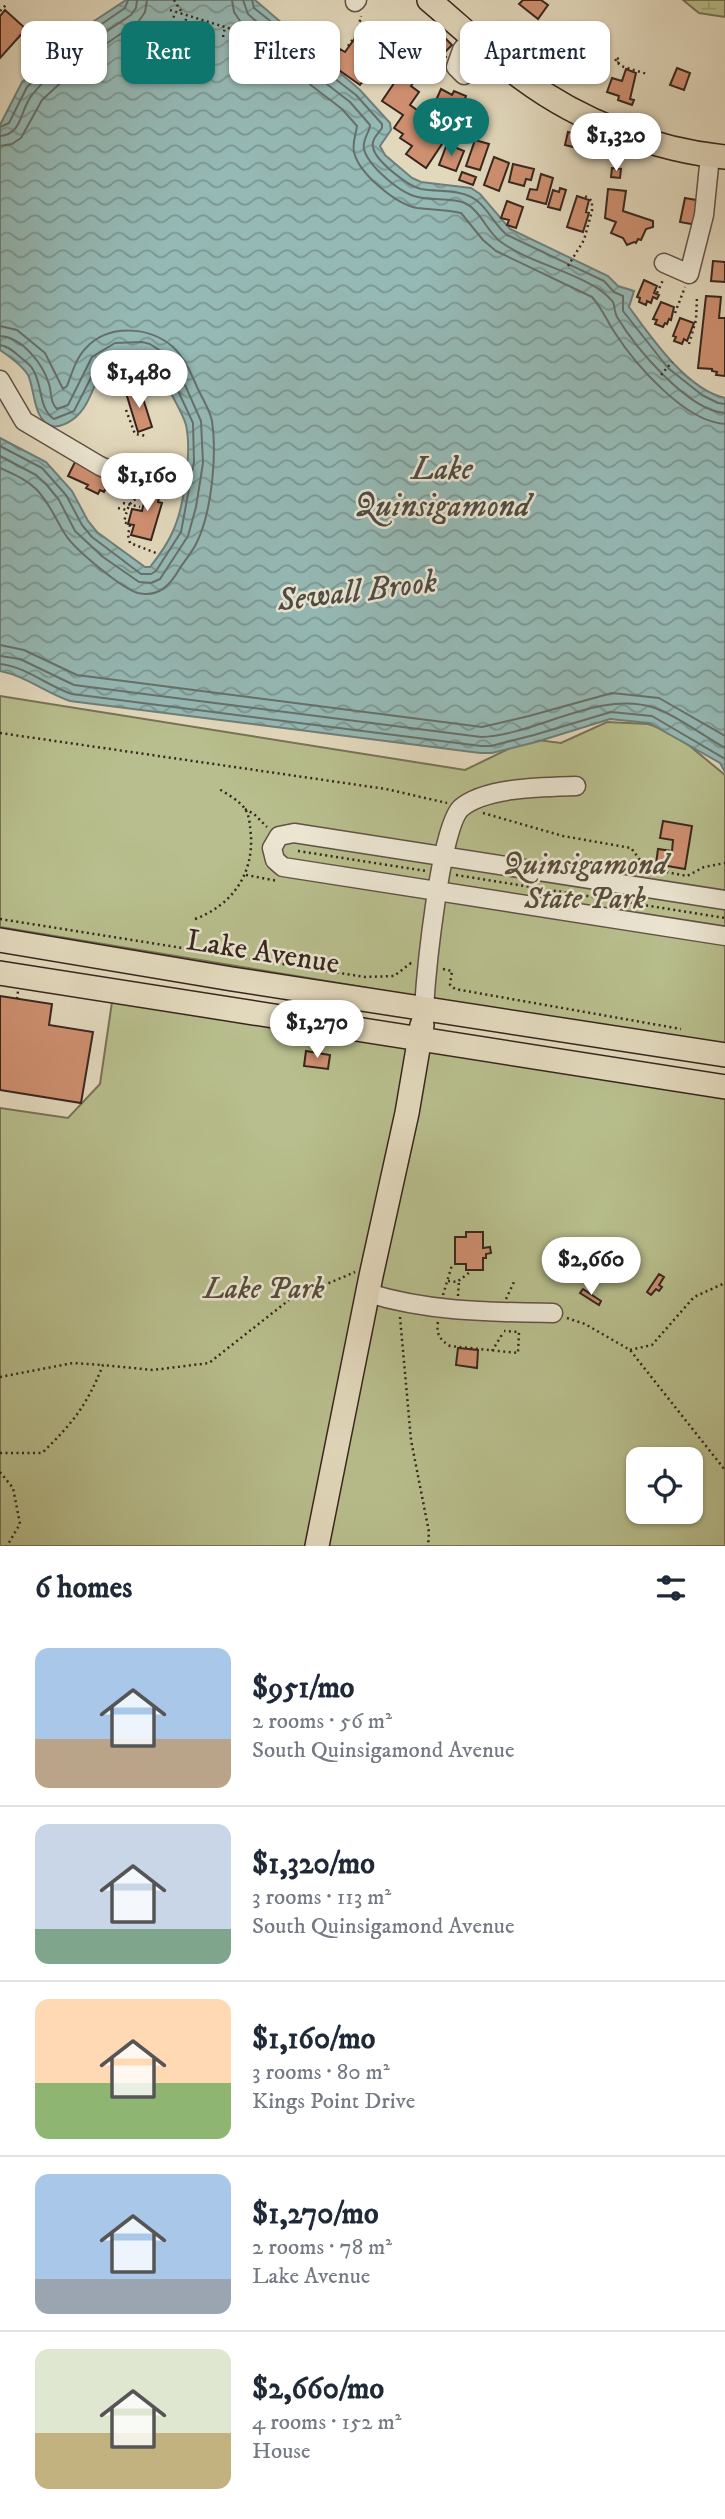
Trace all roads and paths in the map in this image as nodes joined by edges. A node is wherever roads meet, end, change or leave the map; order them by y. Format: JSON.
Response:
{"nodes":[{"id":1,"x":174,"y":0,"type":"edge"},
{"id":2,"x":429,"y":0,"type":"edge"},
{"id":3,"x":7,"y":4,"type":"dead end"},
{"id":4,"x":358,"y":4,"type":"edge"},
{"id":5,"x":170,"y":10,"type":"dead end"},
{"id":6,"x":0,"y":11,"type":"edge"},
{"id":7,"x":176,"y":11,"type":"junction"},
{"id":8,"x":186,"y":14,"type":"junction"},
{"id":9,"x":200,"y":19,"type":"joint"},
{"id":10,"x":173,"y":21,"type":"edge"},
{"id":11,"x":185,"y":21,"type":"edge"},
{"id":12,"x":208,"y":21,"type":"edge"},
{"id":13,"x":215,"y":23,"type":"edge"},
{"id":14,"x":225,"y":26,"type":"junction"},
{"id":15,"x":229,"y":27,"type":"edge"},
{"id":16,"x":460,"y":27,"type":"edge"},
{"id":17,"x":223,"y":37,"type":"dead end"},
{"id":18,"x":348,"y":46,"type":"dead end"},
{"id":19,"x":618,"y":63,"type":"dead end"},
{"id":20,"x":647,"y":74,"type":"dead end"},
{"id":21,"x":531,"y":84,"type":"edge"},
{"id":22,"x":718,"y":156,"type":"edge"},
{"id":23,"x":585,"y":196,"type":"dead end"},
{"id":24,"x":664,"y":263,"type":"dead end"},
{"id":25,"x":568,"y":266,"type":"dead end"},
{"id":26,"x":688,"y":274,"type":"junction"},
{"id":27,"x":697,"y":298,"type":"dead end"},
{"id":28,"x":675,"y":313,"type":"dead end"},
{"id":29,"x":689,"y":344,"type":"dead end"},
{"id":30,"x":672,"y":362,"type":"dead end"},
{"id":31,"x":661,"y":375,"type":"dead end"},
{"id":32,"x":0,"y":380,"type":"edge"},
{"id":33,"x":126,"y":410,"type":"dead end"},
{"id":34,"x":147,"y":436,"type":"dead end"},
{"id":35,"x":123,"y":476,"type":"dead end"},
{"id":36,"x":146,"y":496,"type":"dead end"},
{"id":37,"x":123,"y":503,"type":"dead end"},
{"id":38,"x":128,"y":504,"type":"junction"},
{"id":39,"x":140,"y":507,"type":"dead end"},
{"id":40,"x":118,"y":508,"type":"dead end"},
{"id":41,"x":127,"y":510,"type":"junction"},
{"id":42,"x":156,"y":553,"type":"dead end"},
{"id":43,"x":0,"y":733,"type":"edge"},
{"id":44,"x":576,"y":786,"type":"dead end"},
{"id":45,"x":219,"y":789,"type":"dead end"},
{"id":46,"x":461,"y":808,"type":"junction"},
{"id":47,"x":245,"y":809,"type":"junction"},
{"id":48,"x":271,"y":832,"type":"dead end"},
{"id":49,"x":298,"y":851,"type":"dead end"},
{"id":50,"x":443,"y":856,"type":"junction"},
{"id":51,"x":725,"y":863,"type":"edge"},
{"id":52,"x":426,"y":871,"type":"dead end"},
{"id":53,"x":246,"y":875,"type":"junction"},
{"id":54,"x":456,"y":875,"type":"dead end"},
{"id":55,"x":281,"y":882,"type":"dead end"},
{"id":56,"x":438,"y":890,"type":"junction"},
{"id":57,"x":725,"y":900,"type":"edge"},
{"id":58,"x":725,"y":918,"type":"edge"},
{"id":59,"x":0,"y":919,"type":"edge"},
{"id":60,"x":195,"y":919,"type":"dead end"},
{"id":61,"x":725,"y":936,"type":"edge"},
{"id":62,"x":0,"y":940,"type":"edge"},
{"id":63,"x":418,"y":965,"type":"dead end"},
{"id":64,"x":436,"y":968,"type":"dead end"},
{"id":65,"x":0,"y":973,"type":"edge"},
{"id":66,"x":424,"y":1008,"type":"junction"},
{"id":67,"x":692,"y":1031,"type":"dead end"},
{"id":68,"x":421,"y":1039,"type":"junction"},
{"id":69,"x":725,"y":1055,"type":"edge"},
{"id":70,"x":725,"y":1087,"type":"edge"},
{"id":71,"x":452,"y":1265,"type":"dead end"},
{"id":72,"x":362,"y":1269,"type":"dead end"},
{"id":73,"x":470,"y":1272,"type":"dead end"},
{"id":74,"x":449,"y":1281,"type":"junction"},
{"id":75,"x":514,"y":1282,"type":"dead end"},
{"id":76,"x":725,"y":1283,"type":"edge"},
{"id":77,"x":444,"y":1287,"type":"dead end"},
{"id":78,"x":368,"y":1293,"type":"junction"},
{"id":79,"x":506,"y":1296,"type":"dead end"},
{"id":80,"x":399,"y":1303,"type":"junction"},
{"id":81,"x":440,"y":1308,"type":"junction"},
{"id":82,"x":553,"y":1313,"type":"joint"},
{"id":83,"x":630,"y":1350,"type":"junction"},
{"id":84,"x":492,"y":1351,"type":"junction"},
{"id":85,"x":103,"y":1365,"type":"junction"},
{"id":86,"x":0,"y":1377,"type":"edge"},
{"id":87,"x":0,"y":1453,"type":"edge"},
{"id":88,"x":725,"y":1471,"type":"edge"},
{"id":89,"x":0,"y":1472,"type":"edge"},
{"id":90,"x":7,"y":1546,"type":"edge"},
{"id":91,"x":317,"y":1546,"type":"edge"},
{"id":92,"x":428,"y":1546,"type":"edge"}],
"edges":[{"from":1,"to":8,"type":"path"},
{"from":2,"to":16,"type":"main road"},
{"from":3,"to":6,"type":"path"},
{"from":4,"to":18,"type":"path"},
{"from":5,"to":7,"type":"path"},
{"from":7,"to":8,"type":"path"},
{"from":7,"to":10,"type":"path"},
{"from":8,"to":9,"type":"path"},
{"from":8,"to":11,"type":"path"},
{"from":9,"to":12,"type":"path"},
{"from":13,"to":14,"type":"path"},
{"from":14,"to":15,"type":"path"},
{"from":14,"to":17,"type":"path"},
{"from":19,"to":20,"type":"path"},
{"from":21,"to":22,"type":"main road"},
{"from":22,"to":26,"type":"street"},
{"from":23,"to":25,"type":"path"},
{"from":24,"to":26,"type":"street"},
{"from":26,"to":28,"type":"path"},
{"from":27,"to":29,"type":"path"},
{"from":30,"to":31,"type":"path"},
{"from":32,"to":35,"type":"street"},
{"from":33,"to":34,"type":"path"},
{"from":36,"to":38,"type":"path"},
{"from":37,"to":38,"type":"path"},
{"from":38,"to":39,"type":"path"},
{"from":38,"to":41,"type":"path"},
{"from":40,"to":41,"type":"path"},
{"from":41,"to":42,"type":"path"},
{"from":43,"to":46,"type":"path"},
{"from":44,"to":46,"type":"street"},
{"from":45,"to":47,"type":"path"},
{"from":46,"to":50,"type":"street"},
{"from":46,"to":51,"type":"path"},
{"from":47,"to":48,"type":"path"},
{"from":47,"to":53,"type":"path"},
{"from":49,"to":52,"type":"path"},
{"from":50,"to":56,"type":"street"},
{"from":50,"to":56,"type":"street"},
{"from":50,"to":57,"type":"street"},
{"from":53,"to":55,"type":"path"},
{"from":53,"to":60,"type":"path"},
{"from":54,"to":58,"type":"path"},
{"from":56,"to":61,"type":"street"},
{"from":56,"to":66,"type":"street"},
{"from":59,"to":63,"type":"path"},
{"from":62,"to":66,"type":"main road","name":"Lake Avenue"},
{"from":64,"to":67,"type":"path"},
{"from":65,"to":68,"type":"main road","name":"Lake Avenue"},
{"from":66,"to":68,"type":"main road"},
{"from":66,"to":69,"type":"main road","name":"Lake Avenue"},
{"from":68,"to":70,"type":"main road","name":"Lake Avenue"},
{"from":68,"to":78,"type":"main road"},
{"from":71,"to":74,"type":"path"},
{"from":72,"to":85,"type":"path"},
{"from":73,"to":74,"type":"path"},
{"from":74,"to":77,"type":"path"},
{"from":75,"to":79,"type":"path"},
{"from":76,"to":83,"type":"path"},
{"from":78,"to":80,"type":"street"},
{"from":78,"to":91,"type":"main road"},
{"from":80,"to":81,"type":"street"},
{"from":80,"to":92,"type":"path"},
{"from":81,"to":82,"type":"street"},
{"from":81,"to":84,"type":"path"},
{"from":82,"to":83,"type":"path"},
{"from":83,"to":88,"type":"path"},
{"from":84,"to":84,"type":"path"},
{"from":85,"to":86,"type":"path"},
{"from":85,"to":87,"type":"path"},
{"from":89,"to":90,"type":"path"}]}
